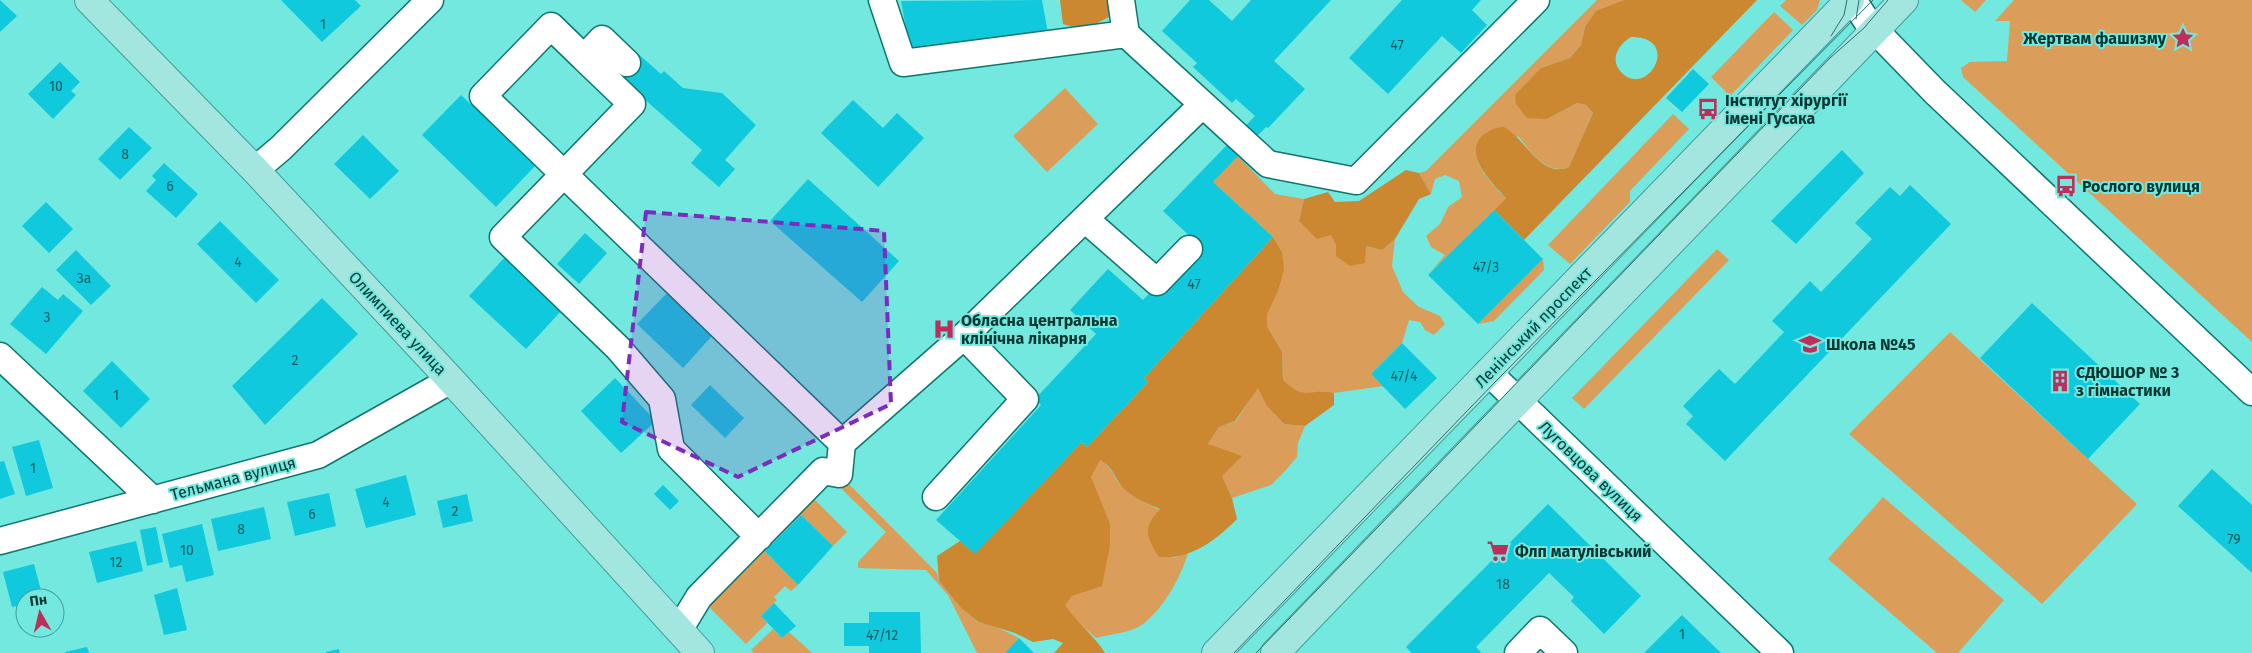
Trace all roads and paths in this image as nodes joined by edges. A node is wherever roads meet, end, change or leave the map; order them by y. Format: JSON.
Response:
{"nodes":[{"id":1,"x":89,"y":0,"type":"edge"},
{"id":2,"x":430,"y":0,"type":"edge"},
{"id":3,"x":882,"y":0,"type":"edge"},
{"id":4,"x":1120,"y":0,"type":"edge"},
{"id":5,"x":1536,"y":0,"type":"edge"},
{"id":6,"x":1852,"y":0,"type":"edge"},
{"id":7,"x":1889,"y":11,"type":"edge"},
{"id":8,"x":1126,"y":34,"type":"junction"},
{"id":9,"x":584,"y":58,"type":"junction"},
{"id":10,"x":626,"y":63,"type":"dead end"},
{"id":11,"x":1202,"y":105,"type":"junction"},
{"id":12,"x":255,"y":170,"type":"junction"},
{"id":13,"x":564,"y":174,"type":"junction"},
{"id":14,"x":1085,"y":219,"type":"junction"},
{"id":15,"x":1189,"y":249,"type":"dead end"},
{"id":16,"x":964,"y":336,"type":"junction"},
{"id":17,"x":0,"y":356,"type":"edge"},
{"id":18,"x":1488,"y":372,"type":"junction"},
{"id":19,"x":451,"y":380,"type":"junction"},
{"id":20,"x":2252,"y":392,"type":"edge"},
{"id":21,"x":1518,"y":401,"type":"junction"},
{"id":22,"x":842,"y":443,"type":"junction"},
{"id":23,"x":936,"y":497,"type":"dead end"},
{"id":24,"x":153,"y":500,"type":"junction"},
{"id":25,"x":759,"y":537,"type":"junction"},
{"id":26,"x":0,"y":542,"type":"edge"},
{"id":27,"x":679,"y":630,"type":"junction"},
{"id":28,"x":700,"y":653,"type":"edge"},
{"id":29,"x":1216,"y":653,"type":"edge"},
{"id":30,"x":1275,"y":653,"type":"edge"},
{"id":31,"x":1518,"y":653,"type":"edge"},
{"id":32,"x":1564,"y":653,"type":"edge"},
{"id":33,"x":1780,"y":653,"type":"edge"}],
"edges":[{"from":1,"to":12,"type":"main road","name":"Олимпиева улица"},
{"from":2,"to":12,"type":"street"},
{"from":3,"to":8,"type":"street"},
{"from":4,"to":8,"type":"street"},
{"from":5,"to":11,"type":"street"},
{"from":6,"to":7,"type":"street"},
{"from":6,"to":18,"type":"main road","name":"Ленінський проспект"},
{"from":7,"to":20,"type":"street"},
{"from":7,"to":21,"type":"main road"},
{"from":8,"to":11,"type":"street"},
{"from":9,"to":10,"type":"street"},
{"from":9,"to":13,"type":"street"},
{"from":9,"to":13,"type":"street"},
{"from":11,"to":14,"type":"street"},
{"from":12,"to":19,"type":"main road","name":"Олимпиева улица"},
{"from":13,"to":22,"type":"street"},
{"from":13,"to":25,"type":"street"},
{"from":14,"to":15,"type":"street"},
{"from":14,"to":16,"type":"street"},
{"from":16,"to":22,"type":"street"},
{"from":16,"to":23,"type":"street"},
{"from":17,"to":24,"type":"street"},
{"from":18,"to":21,"type":"street","name":"Луговцова вулиця"},
{"from":18,"to":29,"type":"main road","name":"Ленінський проспект"},
{"from":19,"to":24,"type":"street","name":"Тельмана вулиця"},
{"from":19,"to":27,"type":"main road","name":"Олимпиева улица"},
{"from":21,"to":30,"type":"main road"},
{"from":21,"to":33,"type":"street","name":"Луговцова вулиця"},
{"from":22,"to":25,"type":"street"},
{"from":24,"to":26,"type":"street","name":"Тельмана вулиця"},
{"from":25,"to":27,"type":"street"},
{"from":27,"to":28,"type":"main road","name":"Олимпиева улица"},
{"from":31,"to":32,"type":"street"}]}
